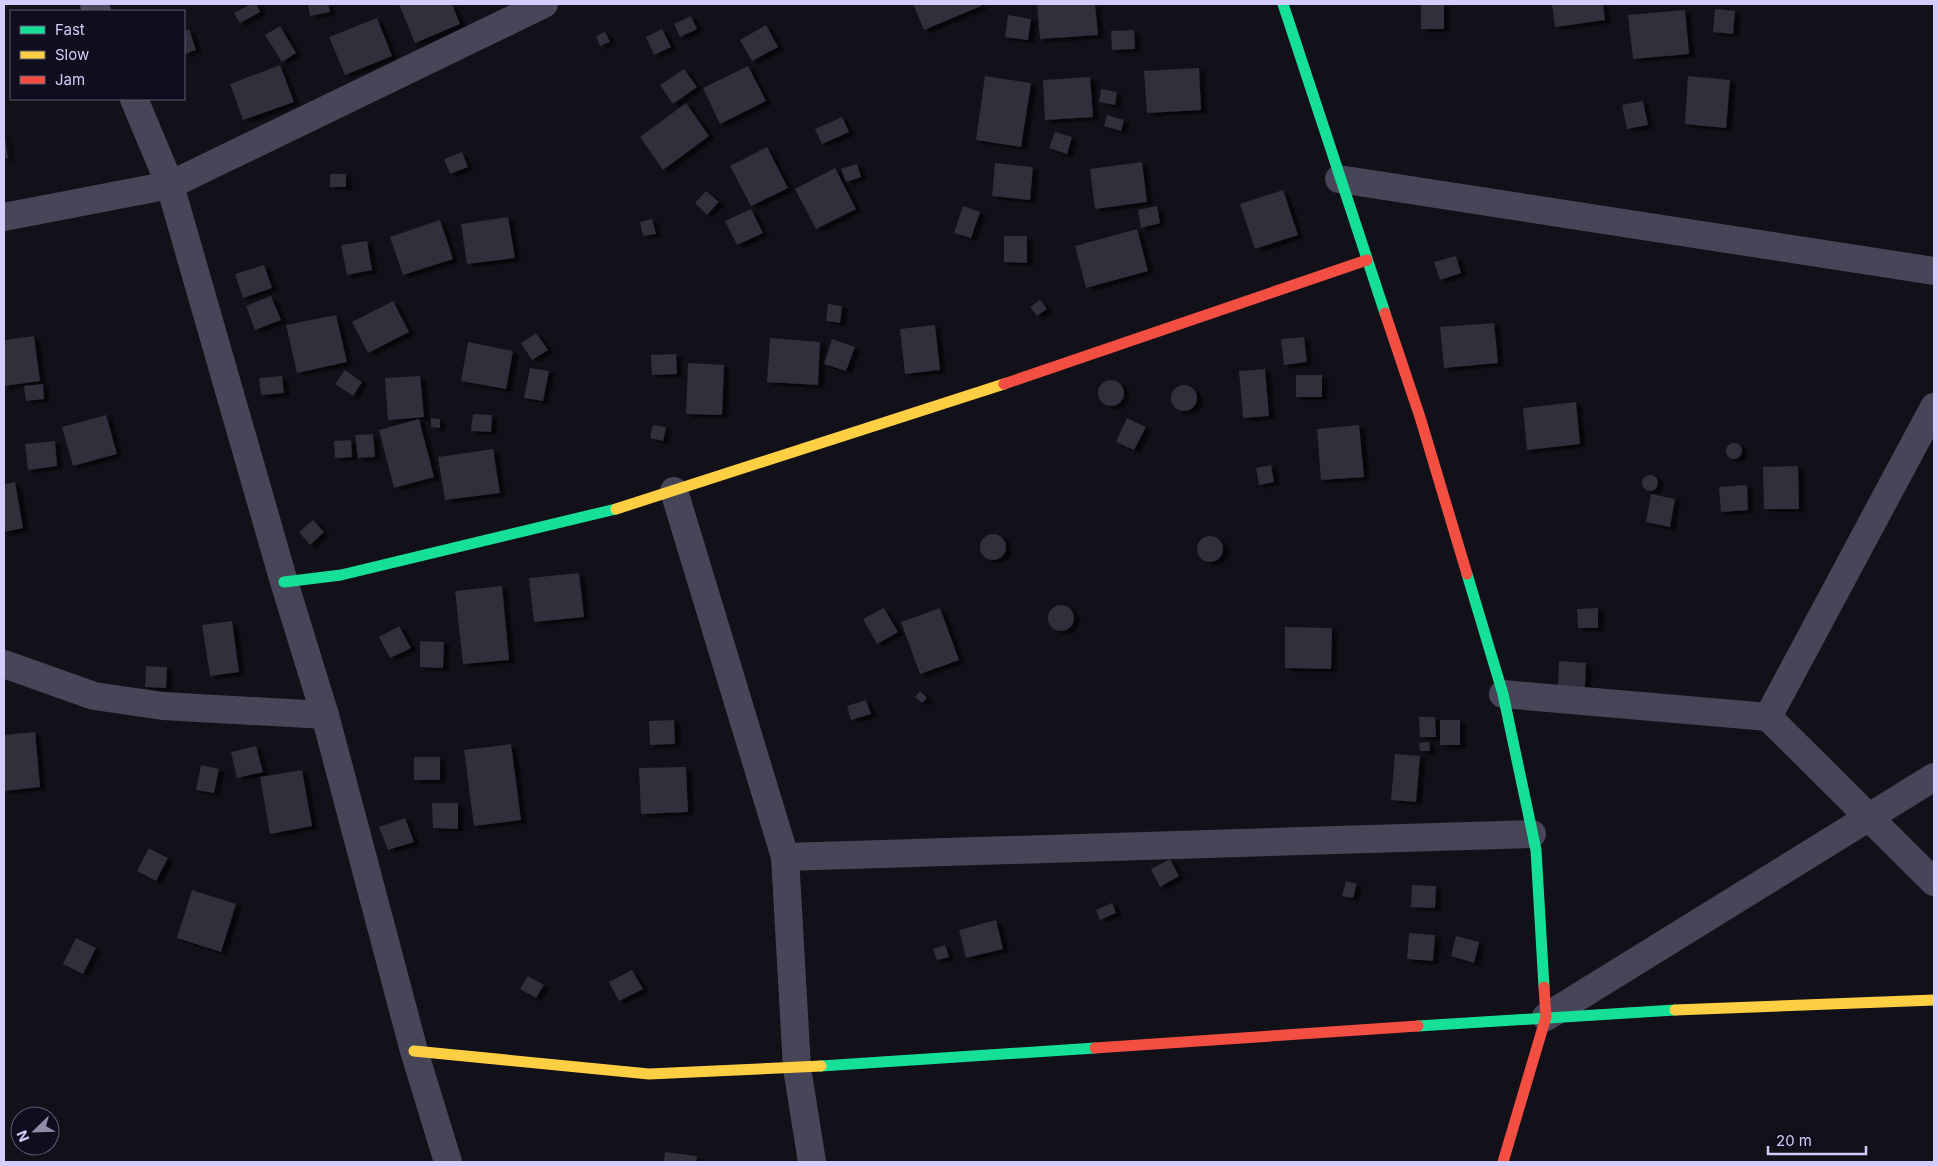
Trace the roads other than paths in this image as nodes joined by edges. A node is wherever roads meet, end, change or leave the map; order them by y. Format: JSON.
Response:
{"nodes":[{"id":1,"x":544,"y":4,"type":"edge"},
{"id":2,"x":1284,"y":4,"type":"edge"},
{"id":3,"x":134,"y":100,"type":"edge"},
{"id":4,"x":1339,"y":179,"type":"junction"},
{"id":5,"x":170,"y":185,"type":"junction"},
{"id":6,"x":4,"y":217,"type":"edge"},
{"id":7,"x":1368,"y":260,"type":"junction"},
{"id":8,"x":1934,"y":271,"type":"edge"},
{"id":9,"x":1934,"y":407,"type":"edge"},
{"id":10,"x":674,"y":491,"type":"junction"},
{"id":11,"x":284,"y":582,"type":"junction"},
{"id":12,"x":4,"y":664,"type":"edge"},
{"id":13,"x":1503,"y":694,"type":"junction"},
{"id":14,"x":325,"y":715,"type":"junction"},
{"id":15,"x":1768,"y":717,"type":"junction"},
{"id":16,"x":1934,"y":777,"type":"edge"},
{"id":17,"x":1869,"y":817,"type":"junction"},
{"id":18,"x":1532,"y":834,"type":"junction"},
{"id":19,"x":785,"y":857,"type":"junction"},
{"id":20,"x":1934,"y":882,"type":"edge"},
{"id":21,"x":1934,"y":1000,"type":"edge"},
{"id":22,"x":1546,"y":1017,"type":"junction"},
{"id":23,"x":414,"y":1051,"type":"junction"},
{"id":24,"x":797,"y":1068,"type":"junction"},
{"id":25,"x":448,"y":1162,"type":"edge"},
{"id":26,"x":812,"y":1162,"type":"edge"},
{"id":27,"x":1503,"y":1162,"type":"edge"}],
"edges":[{"from":1,"to":5,"type":"street"},
{"from":2,"to":4,"type":"street"},
{"from":3,"to":5,"type":"street"},
{"from":4,"to":7,"type":"street"},
{"from":4,"to":8,"type":"street"},
{"from":5,"to":6,"type":"street"},
{"from":5,"to":11,"type":"street"},
{"from":7,"to":10,"type":"street"},
{"from":7,"to":13,"type":"street"},
{"from":9,"to":15,"type":"street"},
{"from":10,"to":11,"type":"street"},
{"from":10,"to":19,"type":"street"},
{"from":11,"to":14,"type":"street"},
{"from":12,"to":14,"type":"street"},
{"from":13,"to":15,"type":"street"},
{"from":13,"to":18,"type":"street"},
{"from":14,"to":23,"type":"street"},
{"from":15,"to":17,"type":"street"},
{"from":16,"to":17,"type":"street"},
{"from":17,"to":20,"type":"street"},
{"from":17,"to":22,"type":"street"},
{"from":18,"to":19,"type":"street"},
{"from":18,"to":22,"type":"street"},
{"from":19,"to":24,"type":"street"},
{"from":21,"to":22,"type":"street"},
{"from":22,"to":24,"type":"street"},
{"from":22,"to":27,"type":"street"},
{"from":23,"to":24,"type":"street"},
{"from":23,"to":25,"type":"street"},
{"from":24,"to":26,"type":"street"}]}
